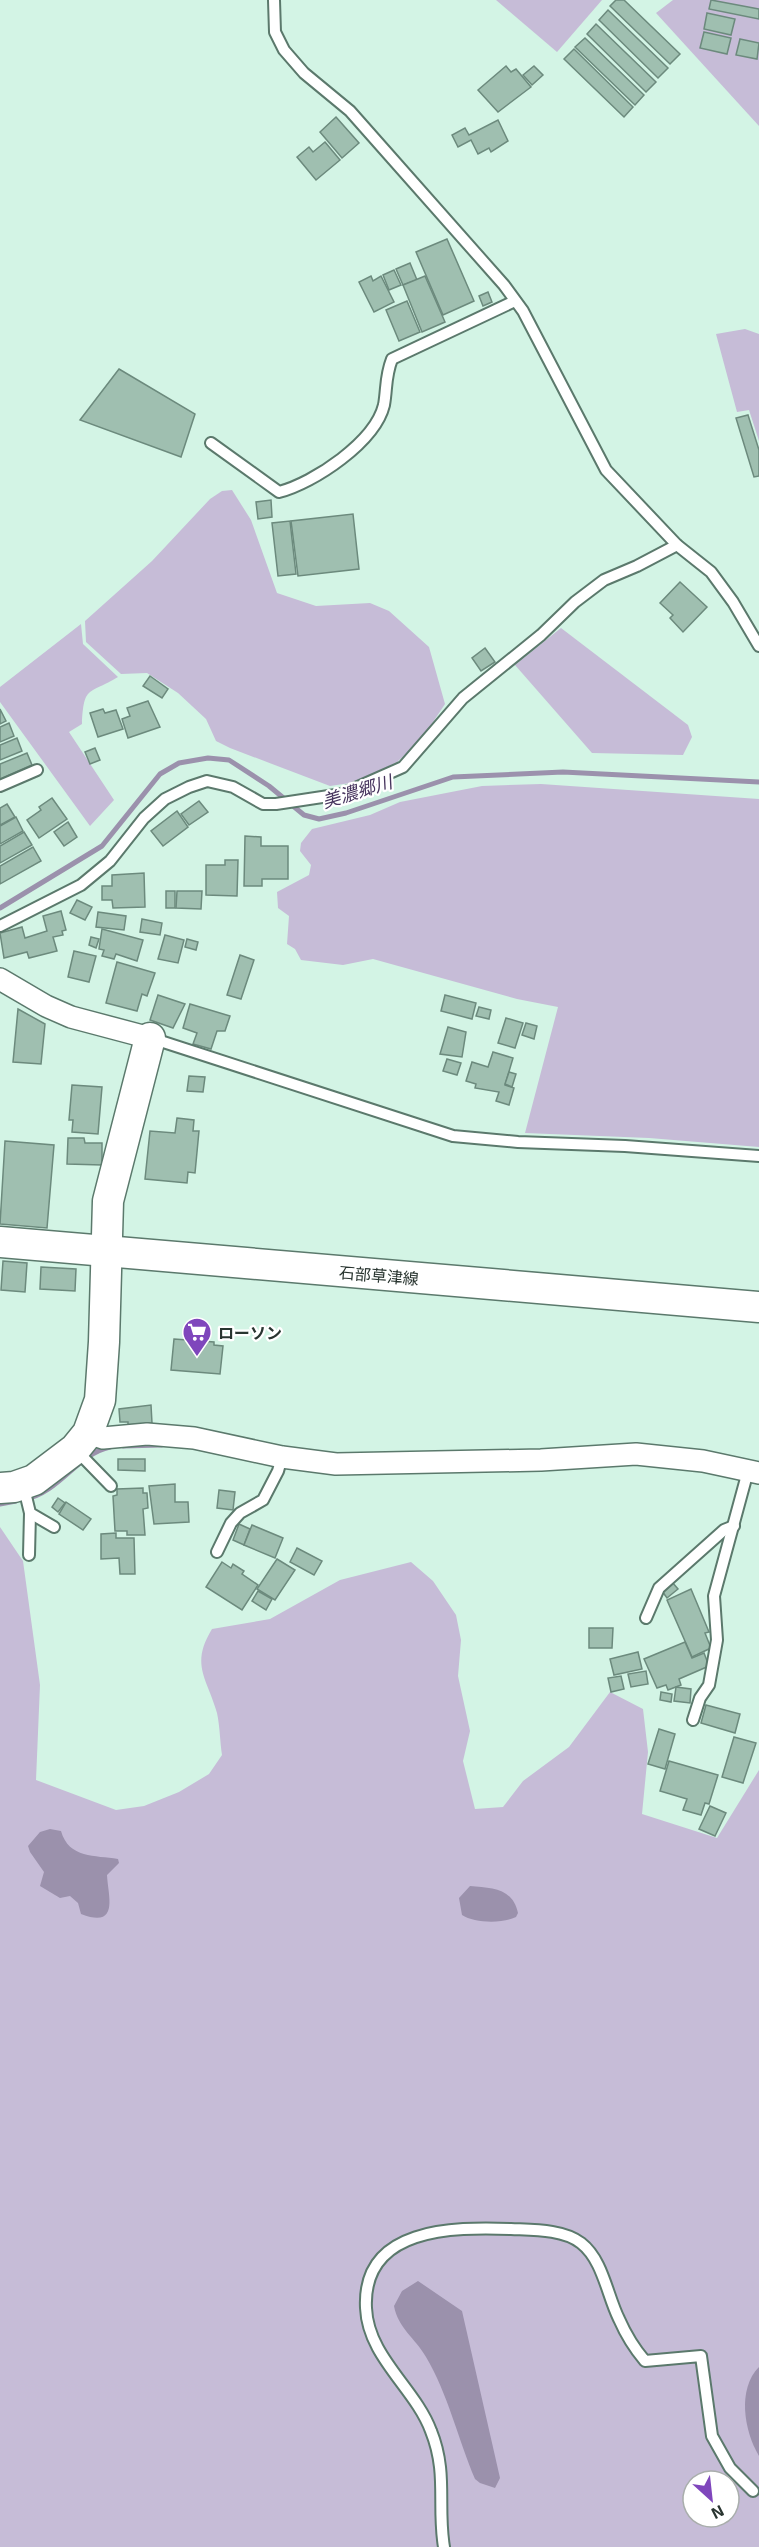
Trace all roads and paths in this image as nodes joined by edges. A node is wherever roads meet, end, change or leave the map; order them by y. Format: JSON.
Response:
{"nodes":[{"id":1,"x":274,"y":0,"type":"edge"},
{"id":2,"x":515,"y":301,"type":"junction"},
{"id":3,"x":211,"y":443,"type":"dead end"},
{"id":4,"x":676,"y":546,"type":"junction"},
{"id":5,"x":759,"y":646,"type":"edge"},
{"id":6,"x":38,"y":770,"type":"dead end"},
{"id":7,"x":0,"y":786,"type":"edge"},
{"id":8,"x":0,"y":926,"type":"edge"},
{"id":9,"x":0,"y":979,"type":"edge"},
{"id":10,"x":150,"y":1038,"type":"junction"},
{"id":11,"x":759,"y":1156,"type":"edge"},
{"id":12,"x":0,"y":1242,"type":"edge"},
{"id":13,"x":108,"y":1252,"type":"junction"},
{"id":14,"x":759,"y":1307,"type":"edge"},
{"id":15,"x":84,"y":1450,"type":"junction"},
{"id":16,"x":280,"y":1463,"type":"junction"},
{"id":17,"x":750,"y":1475,"type":"edge"},
{"id":18,"x":111,"y":1486,"type":"dead end"},
{"id":19,"x":21,"y":1497,"type":"edge"},
{"id":20,"x":734,"y":1526,"type":"junction"},
{"id":21,"x":54,"y":1527,"type":"dead end"},
{"id":22,"x":217,"y":1552,"type":"dead end"},
{"id":23,"x":29,"y":1555,"type":"dead end"},
{"id":24,"x":646,"y":1618,"type":"dead end"},
{"id":25,"x":693,"y":1719,"type":"dead end"},
{"id":26,"x":753,"y":2491,"type":"dead end"},
{"id":27,"x":444,"y":2547,"type":"edge"}],
"edges":[{"from":1,"to":2,"type":"lane"},
{"from":2,"to":3,"type":"lane"},
{"from":2,"to":4,"type":"lane"},
{"from":4,"to":5,"type":"lane"},
{"from":4,"to":8,"type":"lane"},
{"from":6,"to":7,"type":"lane"},
{"from":9,"to":10,"type":"street"},
{"from":10,"to":11,"type":"lane"},
{"from":10,"to":13,"type":"main road"},
{"from":12,"to":13,"type":"main road","name":"石部草津線"},
{"from":13,"to":14,"type":"main road","name":"石部草津線"},
{"from":13,"to":15,"type":"main road"},
{"from":15,"to":16,"type":"street"},
{"from":15,"to":18,"type":"lane"},
{"from":15,"to":19,"type":"main road"},
{"from":16,"to":17,"type":"street"},
{"from":16,"to":22,"type":"lane"},
{"from":17,"to":20,"type":"lane"},
{"from":19,"to":21,"type":"lane"},
{"from":19,"to":23,"type":"lane"},
{"from":20,"to":24,"type":"lane"},
{"from":20,"to":25,"type":"lane"},
{"from":26,"to":27,"type":"lane"}]}
